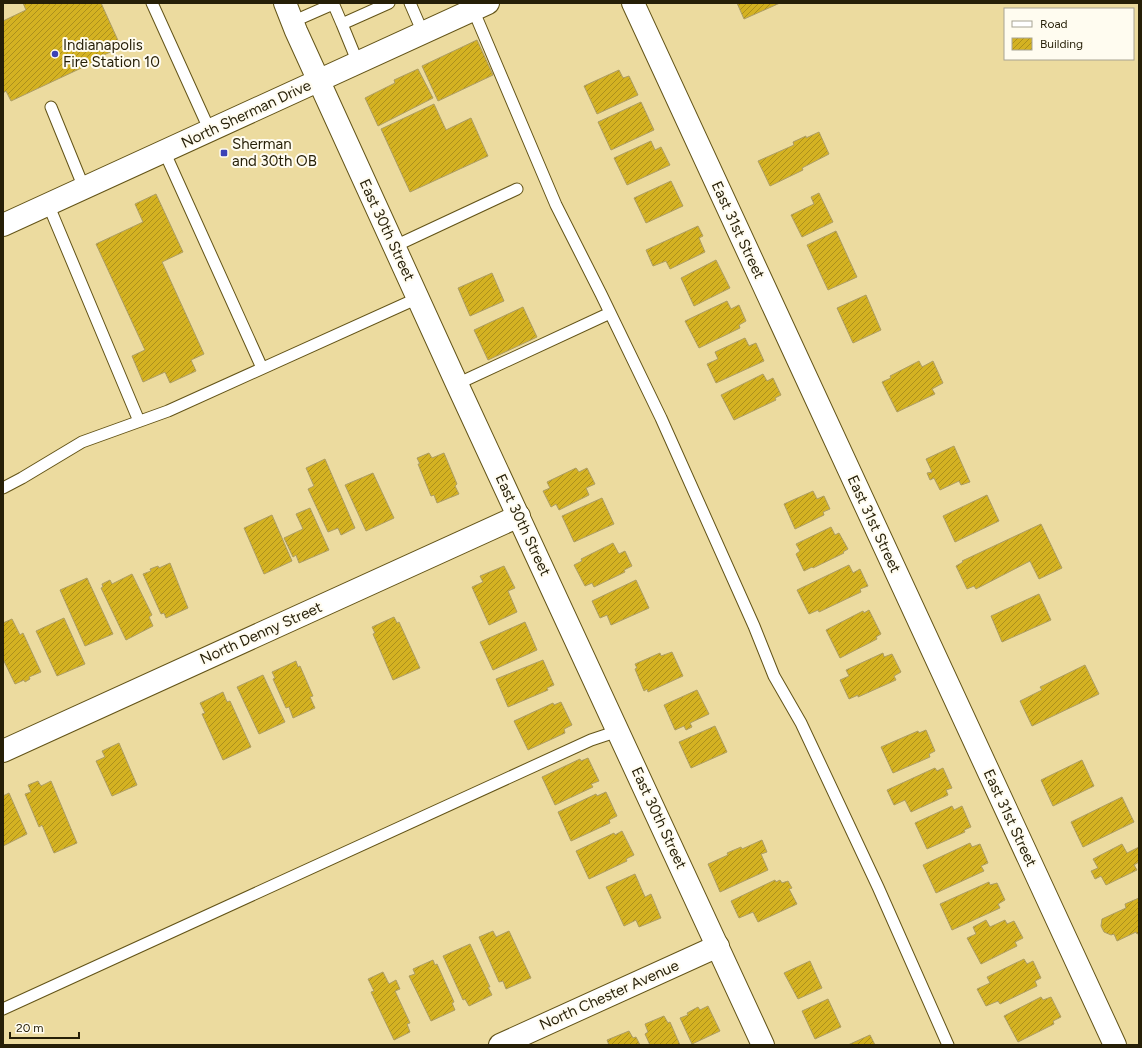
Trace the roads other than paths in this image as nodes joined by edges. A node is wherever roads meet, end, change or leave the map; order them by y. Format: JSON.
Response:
{"nodes":[{"id":1,"x":152,"y":3,"type":"edge"},
{"id":2,"x":333,"y":3,"type":"edge"},
{"id":3,"x":389,"y":3,"type":"edge"},
{"id":4,"x":410,"y":3,"type":"edge"},
{"id":5,"x":633,"y":3,"type":"edge"},
{"id":6,"x":477,"y":5,"type":"edge"},
{"id":7,"x":289,"y":12,"type":"edge"},
{"id":8,"x":342,"y":24,"type":"junction"},
{"id":9,"x":423,"y":33,"type":"junction"},
{"id":10,"x":358,"y":63,"type":"junction"},
{"id":11,"x":319,"y":81,"type":"junction"},
{"id":12,"x":51,"y":107,"type":"dead end"},
{"id":13,"x":210,"y":130,"type":"junction"},
{"id":14,"x":164,"y":151,"type":"junction"},
{"id":15,"x":84,"y":188,"type":"junction"},
{"id":16,"x":517,"y":189,"type":"dead end"},
{"id":17,"x":48,"y":204,"type":"junction"},
{"id":18,"x":3,"y":225,"type":"edge"},
{"id":19,"x":395,"y":246,"type":"junction"},
{"id":20,"x":418,"y":298,"type":"junction"},
{"id":21,"x":610,"y":313,"type":"junction"},
{"id":22,"x":262,"y":368,"type":"junction"},
{"id":23,"x":457,"y":384,"type":"junction"},
{"id":24,"x":139,"y":421,"type":"junction"},
{"id":25,"x":3,"y":488,"type":"edge"},
{"id":26,"x":519,"y":516,"type":"junction"},
{"id":27,"x":618,"y":731,"type":"junction"},
{"id":28,"x":3,"y":751,"type":"edge"},
{"id":29,"x":718,"y":946,"type":"junction"},
{"id":30,"x":3,"y":1009,"type":"edge"},
{"id":31,"x":500,"y":1045,"type":"edge"},
{"id":32,"x":763,"y":1045,"type":"edge"},
{"id":33,"x":948,"y":1045,"type":"edge"},
{"id":34,"x":1115,"y":1045,"type":"edge"}],
"edges":[{"from":1,"to":13,"type":"lane"},
{"from":2,"to":7,"type":"lane"},
{"from":2,"to":8,"type":"lane"},
{"from":3,"to":8,"type":"lane"},
{"from":4,"to":9,"type":"lane"},
{"from":5,"to":34,"type":"street","name":"East 31st Street"},
{"from":6,"to":9,"type":"street","name":"North Sherman Drive"},
{"from":6,"to":21,"type":"lane"},
{"from":7,"to":11,"type":"street","name":"East 30th Street"},
{"from":8,"to":10,"type":"lane"},
{"from":9,"to":10,"type":"street","name":"North Sherman Drive"},
{"from":10,"to":11,"type":"street","name":"North Sherman Drive"},
{"from":11,"to":13,"type":"street","name":"North Sherman Drive"},
{"from":11,"to":19,"type":"street","name":"East 30th Street"},
{"from":12,"to":15,"type":"lane"},
{"from":13,"to":14,"type":"street","name":"North Sherman Drive"},
{"from":14,"to":15,"type":"street","name":"North Sherman Drive"},
{"from":14,"to":22,"type":"lane"},
{"from":15,"to":17,"type":"street","name":"North Sherman Drive"},
{"from":16,"to":19,"type":"lane"},
{"from":17,"to":18,"type":"street","name":"North Sherman Drive"},
{"from":17,"to":24,"type":"lane"},
{"from":19,"to":20,"type":"street","name":"East 30th Street"},
{"from":20,"to":22,"type":"lane"},
{"from":20,"to":23,"type":"street","name":"East 30th Street"},
{"from":21,"to":23,"type":"lane"},
{"from":21,"to":33,"type":"lane"},
{"from":22,"to":24,"type":"lane"},
{"from":23,"to":26,"type":"street","name":"East 30th Street"},
{"from":24,"to":25,"type":"lane"},
{"from":26,"to":27,"type":"street","name":"East 30th Street"},
{"from":26,"to":28,"type":"street","name":"North Denny Street"},
{"from":27,"to":29,"type":"street","name":"East 30th Street"},
{"from":27,"to":30,"type":"lane"},
{"from":29,"to":31,"type":"street","name":"North Chester Avenue"},
{"from":29,"to":32,"type":"street","name":"East 30th Street"}]}
